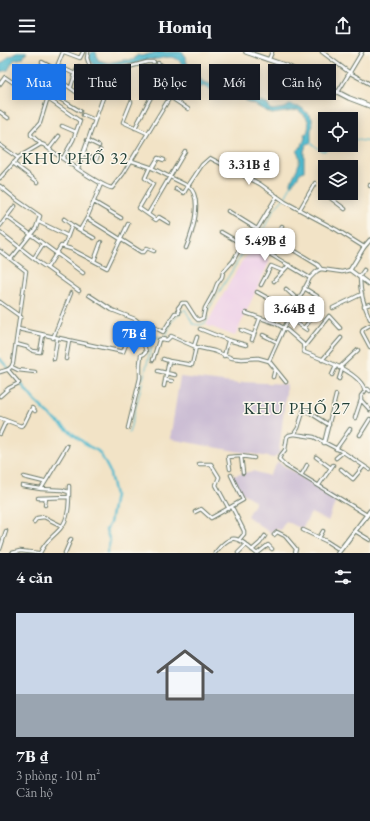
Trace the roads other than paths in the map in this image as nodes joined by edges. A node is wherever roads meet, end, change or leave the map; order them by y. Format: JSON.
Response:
{"nodes":[{"id":1,"x":64,"y":52,"type":"edge"},
{"id":2,"x":83,"y":52,"type":"edge"},
{"id":3,"x":88,"y":52,"type":"edge"},
{"id":4,"x":246,"y":52,"type":"edge"},
{"id":5,"x":272,"y":52,"type":"edge"},
{"id":6,"x":322,"y":52,"type":"edge"},
{"id":7,"x":362,"y":52,"type":"edge"},
{"id":8,"x":269,"y":59,"type":"junction"},
{"id":9,"x":42,"y":62,"type":"dead end"},
{"id":10,"x":154,"y":62,"type":"dead end"},
{"id":11,"x":158,"y":63,"type":"dead end"},
{"id":12,"x":47,"y":64,"type":"edge"},
{"id":13,"x":59,"y":64,"type":"edge"},
{"id":14,"x":89,"y":64,"type":"edge"},
{"id":15,"x":282,"y":64,"type":"edge"},
{"id":16,"x":131,"y":66,"type":"edge"},
{"id":17,"x":350,"y":73,"type":"junction"},
{"id":18,"x":74,"y":81,"type":"edge"},
{"id":19,"x":12,"y":82,"type":"edge"},
{"id":20,"x":0,"y":84,"type":"edge"},
{"id":21,"x":66,"y":84,"type":"edge"},
{"id":22,"x":370,"y":84,"type":"edge"},
{"id":23,"x":71,"y":87,"type":"junction"},
{"id":24,"x":74,"y":90,"type":"edge"},
{"id":25,"x":338,"y":92,"type":"joint"},
{"id":26,"x":48,"y":100,"type":"edge"},
{"id":27,"x":49,"y":100,"type":"edge"},
{"id":28,"x":61,"y":100,"type":"edge"},
{"id":29,"x":102,"y":100,"type":"edge"},
{"id":30,"x":168,"y":100,"type":"edge"},
{"id":31,"x":174,"y":100,"type":"edge"},
{"id":32,"x":131,"y":102,"type":"dead end"},
{"id":33,"x":68,"y":104,"type":"junction"},
{"id":34,"x":370,"y":106,"type":"edge"},
{"id":35,"x":188,"y":109,"type":"dead end"},
{"id":36,"x":65,"y":111,"type":"junction"},
{"id":37,"x":80,"y":111,"type":"dead end"},
{"id":38,"x":0,"y":112,"type":"edge"},
{"id":39,"x":83,"y":115,"type":"dead end"},
{"id":40,"x":8,"y":118,"type":"dead end"},
{"id":41,"x":95,"y":120,"type":"junction"},
{"id":42,"x":62,"y":126,"type":"dead end"},
{"id":43,"x":135,"y":128,"type":"junction"},
{"id":44,"x":76,"y":132,"type":"junction"},
{"id":45,"x":147,"y":133,"type":"junction"},
{"id":46,"x":59,"y":136,"type":"dead end"},
{"id":47,"x":87,"y":140,"type":"junction"},
{"id":48,"x":41,"y":144,"type":"junction"},
{"id":49,"x":0,"y":145,"type":"edge"},
{"id":50,"x":100,"y":146,"type":"dead end"},
{"id":51,"x":49,"y":149,"type":"junction"},
{"id":52,"x":100,"y":150,"type":"dead end"},
{"id":53,"x":185,"y":151,"type":"dead end"},
{"id":54,"x":83,"y":153,"type":"junction"},
{"id":55,"x":18,"y":158,"type":"junction"},
{"id":56,"x":62,"y":158,"type":"junction"},
{"id":57,"x":164,"y":160,"type":"dead end"},
{"id":58,"x":132,"y":161,"type":"junction"},
{"id":59,"x":13,"y":163,"type":"junction"},
{"id":60,"x":78,"y":168,"type":"junction"},
{"id":61,"x":151,"y":168,"type":"junction"},
{"id":62,"x":170,"y":177,"type":"junction"},
{"id":63,"x":0,"y":178,"type":"edge"},
{"id":64,"x":38,"y":182,"type":"dead end"},
{"id":65,"x":101,"y":184,"type":"junction"},
{"id":66,"x":315,"y":184,"type":"dead end"},
{"id":67,"x":0,"y":186,"type":"edge"},
{"id":68,"x":188,"y":186,"type":"junction"},
{"id":69,"x":176,"y":189,"type":"dead end"},
{"id":70,"x":277,"y":196,"type":"junction"},
{"id":71,"x":333,"y":200,"type":"edge"},
{"id":72,"x":94,"y":202,"type":"junction"},
{"id":73,"x":15,"y":206,"type":"dead end"},
{"id":74,"x":300,"y":209,"type":"junction"},
{"id":75,"x":345,"y":210,"type":"dead end"},
{"id":76,"x":228,"y":211,"type":"dead end"},
{"id":77,"x":148,"y":214,"type":"junction"},
{"id":78,"x":7,"y":217,"type":"junction"},
{"id":79,"x":87,"y":218,"type":"junction"},
{"id":80,"x":121,"y":218,"type":"dead end"},
{"id":81,"x":64,"y":219,"type":"dead end"},
{"id":82,"x":38,"y":222,"type":"junction"},
{"id":83,"x":169,"y":223,"type":"dead end"},
{"id":84,"x":128,"y":224,"type":"dead end"},
{"id":85,"x":72,"y":225,"type":"junction"},
{"id":86,"x":0,"y":226,"type":"edge"},
{"id":87,"x":282,"y":226,"type":"dead end"},
{"id":88,"x":80,"y":230,"type":"junction"},
{"id":89,"x":257,"y":230,"type":"junction"},
{"id":90,"x":0,"y":232,"type":"edge"},
{"id":91,"x":221,"y":232,"type":"dead end"},
{"id":92,"x":278,"y":232,"type":"dead end"},
{"id":93,"x":30,"y":235,"type":"junction"},
{"id":94,"x":68,"y":236,"type":"junction"},
{"id":95,"x":94,"y":238,"type":"dead end"},
{"id":96,"x":121,"y":239,"type":"junction"},
{"id":97,"x":370,"y":240,"type":"edge"},
{"id":98,"x":101,"y":242,"type":"dead end"},
{"id":99,"x":43,"y":244,"type":"junction"},
{"id":100,"x":242,"y":244,"type":"junction"},
{"id":101,"x":64,"y":246,"type":"junction"},
{"id":102,"x":258,"y":247,"type":"dead end"},
{"id":103,"x":364,"y":247,"type":"junction"},
{"id":104,"x":21,"y":248,"type":"junction"},
{"id":105,"x":186,"y":248,"type":"dead end"},
{"id":106,"x":0,"y":251,"type":"edge"},
{"id":107,"x":154,"y":251,"type":"dead end"},
{"id":108,"x":295,"y":251,"type":"dead end"},
{"id":109,"x":56,"y":254,"type":"junction"},
{"id":110,"x":34,"y":258,"type":"junction"},
{"id":111,"x":11,"y":259,"type":"junction"},
{"id":112,"x":94,"y":261,"type":"junction"},
{"id":113,"x":289,"y":265,"type":"junction"},
{"id":114,"x":47,"y":268,"type":"junction"},
{"id":115,"x":321,"y":269,"type":"junction"},
{"id":116,"x":350,"y":270,"type":"junction"},
{"id":117,"x":364,"y":270,"type":"dead end"},
{"id":118,"x":283,"y":271,"type":"junction"},
{"id":119,"x":83,"y":274,"type":"dead end"},
{"id":120,"x":310,"y":278,"type":"junction"},
{"id":121,"x":360,"y":278,"type":"junction"},
{"id":122,"x":274,"y":281,"type":"dead end"},
{"id":123,"x":261,"y":285,"type":"dead end"},
{"id":124,"x":370,"y":285,"type":"edge"},
{"id":125,"x":304,"y":288,"type":"junction"},
{"id":126,"x":286,"y":289,"type":"dead end"},
{"id":127,"x":79,"y":291,"type":"dead end"},
{"id":128,"x":257,"y":292,"type":"dead end"},
{"id":129,"x":71,"y":293,"type":"dead end"},
{"id":130,"x":362,"y":294,"type":"junction"},
{"id":131,"x":89,"y":295,"type":"dead end"},
{"id":132,"x":317,"y":296,"type":"dead end"},
{"id":133,"x":298,"y":300,"type":"junction"},
{"id":134,"x":0,"y":302,"type":"edge"},
{"id":135,"x":370,"y":304,"type":"edge"},
{"id":136,"x":364,"y":306,"type":"junction"},
{"id":137,"x":333,"y":308,"type":"dead end"},
{"id":138,"x":293,"y":310,"type":"junction"},
{"id":139,"x":246,"y":313,"type":"dead end"},
{"id":140,"x":21,"y":317,"type":"junction"},
{"id":141,"x":260,"y":318,"type":"junction"},
{"id":142,"x":288,"y":319,"type":"junction"},
{"id":143,"x":311,"y":319,"type":"dead end"},
{"id":144,"x":370,"y":319,"type":"edge"},
{"id":145,"x":268,"y":321,"type":"junction"},
{"id":146,"x":370,"y":325,"type":"edge"},
{"id":147,"x":284,"y":328,"type":"junction"},
{"id":148,"x":340,"y":328,"type":"dead end"},
{"id":149,"x":18,"y":329,"type":"junction"},
{"id":150,"x":146,"y":329,"type":"junction"},
{"id":151,"x":200,"y":329,"type":"dead end"},
{"id":152,"x":241,"y":330,"type":"dead end"},
{"id":153,"x":43,"y":335,"type":"junction"},
{"id":154,"x":254,"y":335,"type":"junction"},
{"id":155,"x":263,"y":335,"type":"dead end"},
{"id":156,"x":129,"y":337,"type":"dead end"},
{"id":157,"x":197,"y":337,"type":"dead end"},
{"id":158,"x":53,"y":338,"type":"junction"},
{"id":159,"x":57,"y":338,"type":"junction"},
{"id":160,"x":341,"y":338,"type":"dead end"},
{"id":161,"x":228,"y":340,"type":"junction"},
{"id":162,"x":252,"y":340,"type":"dead end"},
{"id":163,"x":69,"y":341,"type":"junction"},
{"id":164,"x":277,"y":342,"type":"junction"},
{"id":165,"x":16,"y":344,"type":"junction"},
{"id":166,"x":246,"y":345,"type":"dead end"},
{"id":167,"x":195,"y":347,"type":"junction"},
{"id":168,"x":370,"y":347,"type":"edge"},
{"id":169,"x":304,"y":348,"type":"junction"},
{"id":170,"x":358,"y":350,"type":"dead end"},
{"id":171,"x":224,"y":356,"type":"junction"},
{"id":172,"x":54,"y":359,"type":"dead end"},
{"id":173,"x":66,"y":359,"type":"dead end"},
{"id":174,"x":163,"y":359,"type":"dead end"},
{"id":175,"x":153,"y":360,"type":"dead end"},
{"id":176,"x":322,"y":360,"type":"junction"},
{"id":177,"x":170,"y":361,"type":"junction"},
{"id":178,"x":269,"y":361,"type":"junction"},
{"id":179,"x":12,"y":367,"type":"junction"},
{"id":180,"x":339,"y":368,"type":"junction"},
{"id":181,"x":275,"y":369,"type":"junction"},
{"id":182,"x":8,"y":370,"type":"junction"},
{"id":183,"x":158,"y":371,"type":"dead end"},
{"id":184,"x":0,"y":372,"type":"edge"},
{"id":185,"x":35,"y":372,"type":"dead end"},
{"id":186,"x":167,"y":373,"type":"junction"},
{"id":187,"x":175,"y":375,"type":"dead end"},
{"id":188,"x":332,"y":375,"type":"dead end"},
{"id":189,"x":272,"y":377,"type":"dead end"},
{"id":190,"x":339,"y":379,"type":"dead end"},
{"id":191,"x":165,"y":380,"type":"junction"},
{"id":192,"x":172,"y":381,"type":"dead end"},
{"id":193,"x":286,"y":382,"type":"dead end"},
{"id":194,"x":164,"y":386,"type":"dead end"},
{"id":195,"x":364,"y":389,"type":"junction"},
{"id":196,"x":370,"y":391,"type":"edge"},
{"id":197,"x":336,"y":395,"type":"dead end"},
{"id":198,"x":0,"y":396,"type":"edge"},
{"id":199,"x":361,"y":400,"type":"junction"},
{"id":200,"x":35,"y":410,"type":"dead end"},
{"id":201,"x":370,"y":410,"type":"edge"},
{"id":202,"x":0,"y":418,"type":"edge"},
{"id":203,"x":356,"y":418,"type":"dead end"},
{"id":204,"x":370,"y":419,"type":"edge"},
{"id":205,"x":6,"y":421,"type":"junction"},
{"id":206,"x":329,"y":425,"type":"junction"},
{"id":207,"x":128,"y":428,"type":"dead end"},
{"id":208,"x":350,"y":429,"type":"dead end"},
{"id":209,"x":0,"y":434,"type":"edge"},
{"id":210,"x":294,"y":434,"type":"junction"},
{"id":211,"x":360,"y":435,"type":"dead end"},
{"id":212,"x":324,"y":443,"type":"junction"},
{"id":213,"x":67,"y":446,"type":"dead end"},
{"id":214,"x":336,"y":448,"type":"junction"},
{"id":215,"x":343,"y":452,"type":"junction"},
{"id":216,"x":241,"y":456,"type":"junction"},
{"id":217,"x":316,"y":457,"type":"dead end"},
{"id":218,"x":254,"y":458,"type":"dead end"},
{"id":219,"x":336,"y":458,"type":"dead end"},
{"id":220,"x":199,"y":464,"type":"dead end"},
{"id":221,"x":307,"y":465,"type":"dead end"},
{"id":222,"x":364,"y":466,"type":"junction"},
{"id":223,"x":230,"y":469,"type":"dead end"},
{"id":224,"x":340,"y":469,"type":"dead end"},
{"id":225,"x":370,"y":470,"type":"edge"},
{"id":226,"x":243,"y":473,"type":"dead end"},
{"id":227,"x":302,"y":474,"type":"junction"},
{"id":228,"x":24,"y":476,"type":"dead end"},
{"id":229,"x":231,"y":476,"type":"dead end"},
{"id":230,"x":45,"y":482,"type":"junction"},
{"id":231,"x":318,"y":485,"type":"junction"},
{"id":232,"x":22,"y":486,"type":"dead end"},
{"id":233,"x":69,"y":486,"type":"dead end"},
{"id":234,"x":41,"y":490,"type":"junction"},
{"id":235,"x":53,"y":490,"type":"junction"},
{"id":236,"x":69,"y":492,"type":"junction"},
{"id":237,"x":54,"y":497,"type":"junction"},
{"id":238,"x":69,"y":497,"type":"junction"},
{"id":239,"x":38,"y":498,"type":"dead end"},
{"id":240,"x":46,"y":498,"type":"junction"},
{"id":241,"x":45,"y":504,"type":"dead end"},
{"id":242,"x":232,"y":507,"type":"junction"},
{"id":243,"x":229,"y":509,"type":"junction"},
{"id":244,"x":370,"y":511,"type":"edge"},
{"id":245,"x":195,"y":512,"type":"dead end"},
{"id":246,"x":367,"y":515,"type":"junction"},
{"id":247,"x":34,"y":522,"type":"dead end"},
{"id":248,"x":62,"y":526,"type":"junction"},
{"id":249,"x":303,"y":530,"type":"dead end"},
{"id":250,"x":6,"y":531,"type":"dead end"},
{"id":251,"x":323,"y":531,"type":"dead end"},
{"id":252,"x":355,"y":531,"type":"junction"},
{"id":253,"x":274,"y":534,"type":"dead end"},
{"id":254,"x":265,"y":536,"type":"dead end"},
{"id":255,"x":319,"y":538,"type":"junction"},
{"id":256,"x":71,"y":539,"type":"dead end"},
{"id":257,"x":239,"y":540,"type":"junction"},
{"id":258,"x":370,"y":540,"type":"edge"},
{"id":259,"x":246,"y":545,"type":"junction"},
{"id":260,"x":0,"y":549,"type":"edge"},
{"id":261,"x":272,"y":549,"type":"dead end"},
{"id":262,"x":252,"y":550,"type":"junction"},
{"id":263,"x":339,"y":551,"type":"edge"},
{"id":264,"x":12,"y":553,"type":"edge"},
{"id":265,"x":39,"y":553,"type":"edge"},
{"id":266,"x":65,"y":553,"type":"edge"},
{"id":267,"x":215,"y":553,"type":"edge"},
{"id":268,"x":238,"y":553,"type":"edge"},
{"id":269,"x":257,"y":553,"type":"edge"},
{"id":270,"x":295,"y":553,"type":"edge"}],
"edges":[{"from":1,"to":2,"type":"street"},
{"from":1,"to":13,"type":"street"},
{"from":3,"to":14,"type":"street"},
{"from":4,"to":8,"type":"main road"},
{"from":5,"to":8,"type":"street"},
{"from":6,"to":17,"type":"street"},
{"from":7,"to":17,"type":"street"},
{"from":8,"to":15,"type":"main road"},
{"from":9,"to":12,"type":"street"},
{"from":10,"to":16,"type":"street"},
{"from":11,"to":43,"type":"street"},
{"from":17,"to":22,"type":"street"},
{"from":17,"to":25,"type":"street"},
{"from":18,"to":23,"type":"street"},
{"from":19,"to":20,"type":"street"},
{"from":21,"to":23,"type":"street"},
{"from":23,"to":24,"type":"street"},
{"from":25,"to":34,"type":"main road"},
{"from":26,"to":48,"type":"street"},
{"from":27,"to":36,"type":"street"},
{"from":28,"to":33,"type":"street"},
{"from":29,"to":41,"type":"street"},
{"from":30,"to":45,"type":"street"},
{"from":31,"to":35,"type":"street"},
{"from":32,"to":43,"type":"street"},
{"from":33,"to":36,"type":"street"},
{"from":33,"to":37,"type":"street"},
{"from":36,"to":44,"type":"street"},
{"from":38,"to":40,"type":"street"},
{"from":39,"to":41,"type":"street"},
{"from":41,"to":47,"type":"street"},
{"from":42,"to":44,"type":"street"},
{"from":43,"to":45,"type":"street"},
{"from":44,"to":56,"type":"street"},
{"from":45,"to":58,"type":"street"},
{"from":46,"to":51,"type":"street"},
{"from":47,"to":50,"type":"street"},
{"from":47,"to":54,"type":"street"},
{"from":48,"to":51,"type":"street"},
{"from":48,"to":55,"type":"street"},
{"from":49,"to":55,"type":"street"},
{"from":51,"to":56,"type":"street"},
{"from":52,"to":54,"type":"street"},
{"from":53,"to":62,"type":"street"},
{"from":54,"to":60,"type":"street"},
{"from":55,"to":59,"type":"street"},
{"from":56,"to":60,"type":"street"},
{"from":57,"to":61,"type":"street"},
{"from":58,"to":61,"type":"street"},
{"from":58,"to":65,"type":"street"},
{"from":59,"to":63,"type":"street"},
{"from":59,"to":64,"type":"street"},
{"from":60,"to":65,"type":"street"},
{"from":61,"to":62,"type":"street"},
{"from":61,"to":77,"type":"street"},
{"from":62,"to":68,"type":"street"},
{"from":62,"to":77,"type":"street"},
{"from":65,"to":72,"type":"street"},
{"from":66,"to":74,"type":"street"},
{"from":67,"to":82,"type":"street"},
{"from":68,"to":69,"type":"street"},
{"from":68,"to":70,"type":"street"},
{"from":68,"to":105,"type":"street"},
{"from":70,"to":74,"type":"street"},
{"from":70,"to":89,"type":"street"},
{"from":71,"to":75,"type":"street"},
{"from":72,"to":79,"type":"street"},
{"from":72,"to":80,"type":"street"},
{"from":73,"to":78,"type":"street"},
{"from":74,"to":103,"type":"street"},
{"from":76,"to":89,"type":"street"},
{"from":77,"to":83,"type":"street"},
{"from":78,"to":86,"type":"street"},
{"from":78,"to":93,"type":"street"},
{"from":79,"to":88,"type":"street"},
{"from":79,"to":96,"type":"street"},
{"from":81,"to":85,"type":"street"},
{"from":82,"to":93,"type":"street"},
{"from":82,"to":94,"type":"street"},
{"from":84,"to":96,"type":"street"},
{"from":85,"to":88,"type":"street"},
{"from":85,"to":94,"type":"street"},
{"from":87,"to":92,"type":"street"},
{"from":88,"to":95,"type":"street"},
{"from":89,"to":100,"type":"street"},
{"from":90,"to":104,"type":"street"},
{"from":91,"to":100,"type":"street"},
{"from":93,"to":99,"type":"street"},
{"from":93,"to":104,"type":"street"},
{"from":94,"to":101,"type":"street"},
{"from":96,"to":107,"type":"street"},
{"from":96,"to":112,"type":"street"},
{"from":97,"to":103,"type":"street"},
{"from":98,"to":112,"type":"street"},
{"from":99,"to":109,"type":"street"},
{"from":99,"to":110,"type":"street"},
{"from":100,"to":150,"type":"street"},
{"from":101,"to":109,"type":"street"},
{"from":101,"to":112,"type":"street"},
{"from":102,"to":113,"type":"street"},
{"from":103,"to":116,"type":"street"},
{"from":104,"to":110,"type":"street"},
{"from":104,"to":111,"type":"street"},
{"from":106,"to":111,"type":"street"},
{"from":108,"to":115,"type":"street"},
{"from":109,"to":114,"type":"street"},
{"from":109,"to":119,"type":"street"},
{"from":110,"to":114,"type":"street"},
{"from":111,"to":140,"type":"street"},
{"from":113,"to":118,"type":"street"},
{"from":113,"to":120,"type":"street"},
{"from":114,"to":127,"type":"street"},
{"from":115,"to":116,"type":"street"},
{"from":115,"to":120,"type":"street"},
{"from":116,"to":121,"type":"street"},
{"from":117,"to":121,"type":"street"},
{"from":118,"to":122,"type":"street"},
{"from":118,"to":123,"type":"street"},
{"from":120,"to":125,"type":"street"},
{"from":121,"to":124,"type":"street"},
{"from":121,"to":130,"type":"street"},
{"from":125,"to":132,"type":"street"},
{"from":125,"to":133,"type":"street"},
{"from":126,"to":133,"type":"street"},
{"from":128,"to":138,"type":"street"},
{"from":129,"to":158,"type":"street"},
{"from":130,"to":136,"type":"street"},
{"from":130,"to":137,"type":"street"},
{"from":131,"to":150,"type":"street"},
{"from":133,"to":138,"type":"street"},
{"from":134,"to":140,"type":"street"},
{"from":135,"to":136,"type":"street"},
{"from":136,"to":144,"type":"street"},
{"from":138,"to":142,"type":"street"},
{"from":139,"to":141,"type":"street"},
{"from":140,"to":149,"type":"street"},
{"from":141,"to":145,"type":"street"},
{"from":141,"to":154,"type":"street"},
{"from":142,"to":143,"type":"street"},
{"from":142,"to":145,"type":"street"},
{"from":142,"to":147,"type":"street"},
{"from":145,"to":147,"type":"street"},
{"from":146,"to":168,"type":"street"},
{"from":147,"to":164,"type":"street"},
{"from":147,"to":169,"type":"street"},
{"from":148,"to":169,"type":"street"},
{"from":149,"to":153,"type":"street"},
{"from":149,"to":165,"type":"street"},
{"from":150,"to":207,"type":"street"},
{"from":151,"to":161,"type":"street"},
{"from":152,"to":154,"type":"street"},
{"from":153,"to":158,"type":"street"},
{"from":153,"to":165,"type":"street"},
{"from":154,"to":162,"type":"street"},
{"from":155,"to":164,"type":"street"},
{"from":156,"to":163,"type":"street"},
{"from":157,"to":167,"type":"street"},
{"from":158,"to":159,"type":"street"},
{"from":159,"to":163,"type":"street"},
{"from":159,"to":172,"type":"street"},
{"from":160,"to":176,"type":"street"},
{"from":161,"to":166,"type":"street"},
{"from":161,"to":171,"type":"street"},
{"from":163,"to":173,"type":"street"},
{"from":164,"to":178,"type":"street"},
{"from":165,"to":179,"type":"street"},
{"from":167,"to":171,"type":"street"},
{"from":167,"to":175,"type":"street"},
{"from":167,"to":177,"type":"street"},
{"from":169,"to":176,"type":"street"},
{"from":170,"to":180,"type":"street"},
{"from":171,"to":178,"type":"street"},
{"from":174,"to":177,"type":"street"},
{"from":176,"to":180,"type":"street"},
{"from":177,"to":186,"type":"street"},
{"from":178,"to":181,"type":"street"},
{"from":179,"to":182,"type":"street"},
{"from":179,"to":185,"type":"street"},
{"from":180,"to":188,"type":"street"},
{"from":180,"to":190,"type":"street"},
{"from":180,"to":195,"type":"street"},
{"from":181,"to":189,"type":"street"},
{"from":181,"to":193,"type":"street"},
{"from":182,"to":184,"type":"street"},
{"from":182,"to":198,"type":"street"},
{"from":183,"to":186,"type":"street"},
{"from":186,"to":187,"type":"street"},
{"from":186,"to":191,"type":"street"},
{"from":191,"to":192,"type":"street"},
{"from":191,"to":194,"type":"street"},
{"from":195,"to":196,"type":"street"},
{"from":195,"to":199,"type":"street"},
{"from":197,"to":206,"type":"street"},
{"from":199,"to":201,"type":"street"},
{"from":199,"to":203,"type":"street"},
{"from":200,"to":205,"type":"street"},
{"from":202,"to":205,"type":"street"},
{"from":204,"to":211,"type":"street"},
{"from":205,"to":209,"type":"street"},
{"from":206,"to":210,"type":"street"},
{"from":206,"to":212,"type":"street"},
{"from":208,"to":214,"type":"street"},
{"from":210,"to":212,"type":"street"},
{"from":210,"to":227,"type":"street"},
{"from":212,"to":214,"type":"street"},
{"from":213,"to":230,"type":"street"},
{"from":214,"to":215,"type":"street"},
{"from":215,"to":219,"type":"street"},
{"from":215,"to":222,"type":"street"},
{"from":216,"to":218,"type":"street"},
{"from":216,"to":223,"type":"street"},
{"from":216,"to":226,"type":"street"},
{"from":217,"to":231,"type":"street"},
{"from":220,"to":243,"type":"street"},
{"from":221,"to":227,"type":"street"},
{"from":222,"to":224,"type":"street"},
{"from":222,"to":225,"type":"street"},
{"from":227,"to":231,"type":"street"},
{"from":228,"to":230,"type":"street"},
{"from":229,"to":242,"type":"street"},
{"from":230,"to":234,"type":"street"},
{"from":231,"to":246,"type":"street"},
{"from":232,"to":234,"type":"street"},
{"from":233,"to":236,"type":"street"},
{"from":234,"to":235,"type":"street"},
{"from":235,"to":236,"type":"street"},
{"from":235,"to":237,"type":"street"},
{"from":236,"to":238,"type":"street"},
{"from":237,"to":238,"type":"street"},
{"from":237,"to":240,"type":"street"},
{"from":238,"to":248,"type":"street"},
{"from":239,"to":240,"type":"street"},
{"from":240,"to":241,"type":"street"},
{"from":242,"to":243,"type":"street"},
{"from":242,"to":257,"type":"street"},
{"from":243,"to":245,"type":"street"},
{"from":244,"to":246,"type":"main road"},
{"from":246,"to":252,"type":"main road"},
{"from":247,"to":248,"type":"street"},
{"from":248,"to":265,"type":"street"},
{"from":249,"to":255,"type":"street"},
{"from":250,"to":260,"type":"street"},
{"from":251,"to":255,"type":"street"},
{"from":252,"to":258,"type":"street"},
{"from":252,"to":263,"type":"main road"},
{"from":253,"to":270,"type":"street"},
{"from":254,"to":262,"type":"street"},
{"from":255,"to":263,"type":"street"},
{"from":256,"to":266,"type":"street"},
{"from":257,"to":259,"type":"street"},
{"from":257,"to":267,"type":"street"},
{"from":259,"to":262,"type":"street"},
{"from":259,"to":268,"type":"street"},
{"from":261,"to":269,"type":"street"},
{"from":262,"to":269,"type":"street"},
{"from":264,"to":265,"type":"street"}]}
